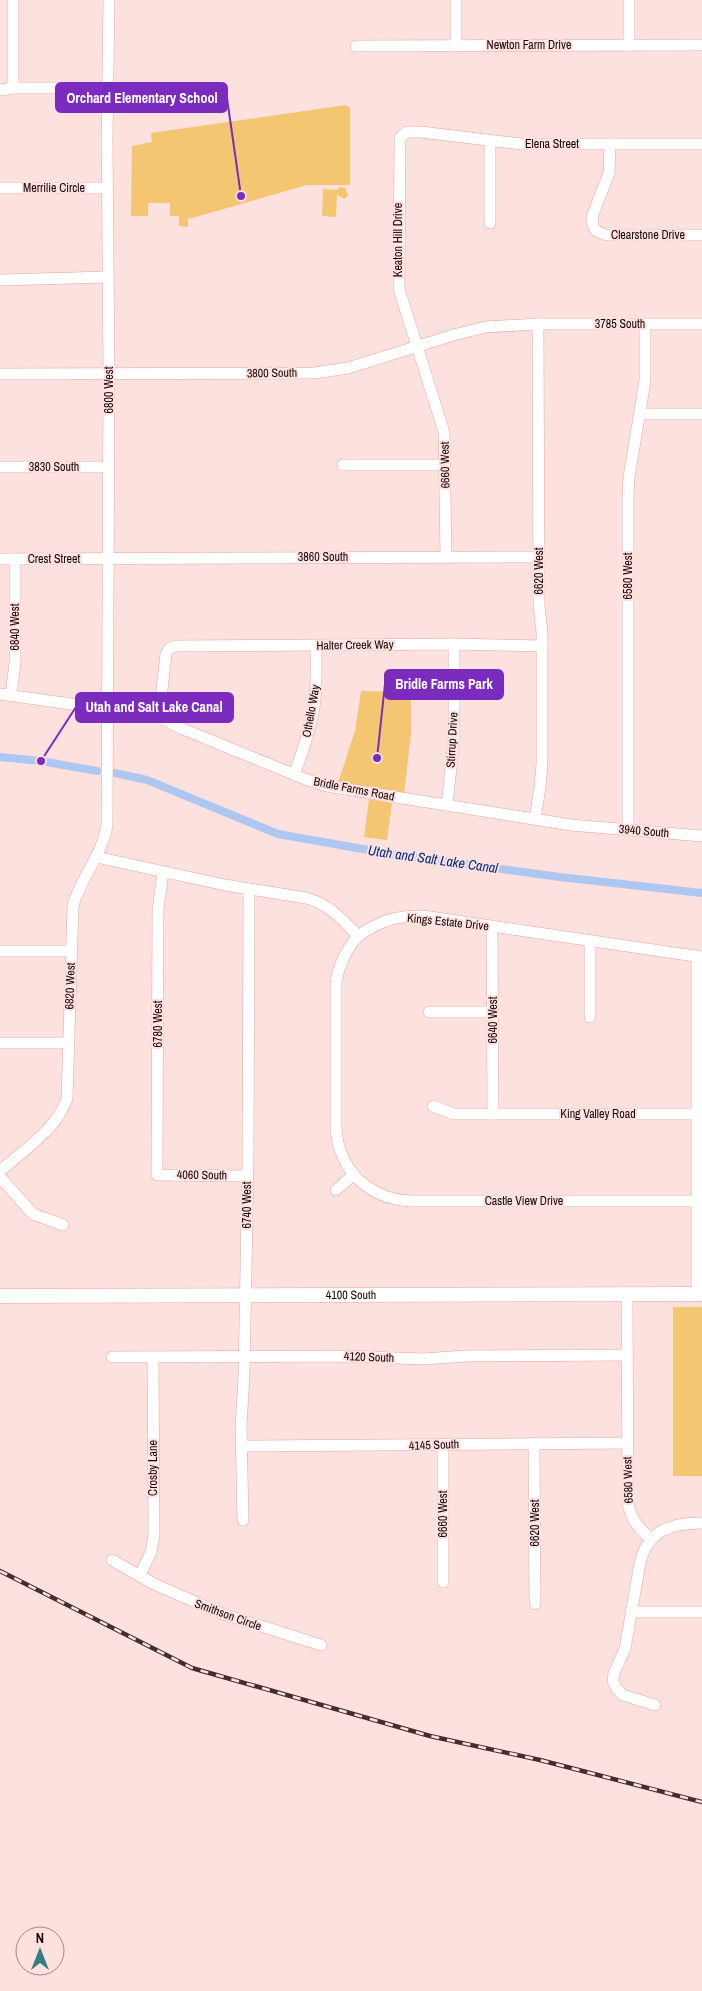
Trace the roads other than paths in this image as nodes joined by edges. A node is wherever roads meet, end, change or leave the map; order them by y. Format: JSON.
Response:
{"nodes":[{"id":1,"x":13,"y":0,"type":"edge"},
{"id":2,"x":109,"y":0,"type":"edge"},
{"id":3,"x":456,"y":0,"type":"edge"},
{"id":4,"x":629,"y":0,"type":"edge"},
{"id":5,"x":629,"y":45,"type":"junction"},
{"id":6,"x":702,"y":45,"type":"edge"},
{"id":7,"x":356,"y":46,"type":"dead end"},
{"id":8,"x":456,"y":46,"type":"junction"},
{"id":9,"x":13,"y":88,"type":"junction"},
{"id":10,"x":109,"y":88,"type":"junction"},
{"id":11,"x":0,"y":90,"type":"edge"},
{"id":12,"x":404,"y":133,"type":"joint"},
{"id":13,"x":490,"y":141,"type":"junction"},
{"id":14,"x":610,"y":144,"type":"junction"},
{"id":15,"x":702,"y":144,"type":"edge"},
{"id":16,"x":0,"y":188,"type":"edge"},
{"id":17,"x":107,"y":188,"type":"junction"},
{"id":18,"x":490,"y":223,"type":"dead end"},
{"id":19,"x":702,"y":235,"type":"edge"},
{"id":20,"x":108,"y":277,"type":"junction"},
{"id":21,"x":0,"y":280,"type":"edge"},
{"id":22,"x":538,"y":324,"type":"junction"},
{"id":23,"x":645,"y":324,"type":"junction"},
{"id":24,"x":702,"y":324,"type":"edge"},
{"id":25,"x":416,"y":347,"type":"junction"},
{"id":26,"x":109,"y":373,"type":"junction"},
{"id":27,"x":0,"y":374,"type":"edge"},
{"id":28,"x":640,"y":414,"type":"junction"},
{"id":29,"x":702,"y":414,"type":"edge"},
{"id":30,"x":343,"y":464,"type":"dead end"},
{"id":31,"x":445,"y":465,"type":"junction"},
{"id":32,"x":0,"y":467,"type":"edge"},
{"id":33,"x":108,"y":467,"type":"junction"},
{"id":34,"x":446,"y":557,"type":"junction"},
{"id":35,"x":539,"y":557,"type":"junction"},
{"id":36,"x":108,"y":558,"type":"junction"},
{"id":37,"x":0,"y":559,"type":"edge"},
{"id":38,"x":16,"y":559,"type":"junction"},
{"id":39,"x":454,"y":644,"type":"junction"},
{"id":40,"x":316,"y":646,"type":"junction"},
{"id":41,"x":542,"y":646,"type":"junction"},
{"id":42,"x":6,"y":694,"type":"edge"},
{"id":43,"x":106,"y":708,"type":"junction"},
{"id":44,"x":156,"y":714,"type":"junction"},
{"id":45,"x":294,"y":775,"type":"junction"},
{"id":46,"x":107,"y":781,"type":"joint"},
{"id":47,"x":447,"y":805,"type":"junction"},
{"id":48,"x":535,"y":818,"type":"junction"},
{"id":49,"x":585,"y":826,"type":"joint"},
{"id":50,"x":628,"y":830,"type":"junction"},
{"id":51,"x":702,"y":836,"type":"edge"},
{"id":52,"x":96,"y":857,"type":"junction"},
{"id":53,"x":163,"y":872,"type":"junction"},
{"id":54,"x":249,"y":889,"type":"junction"},
{"id":55,"x":492,"y":927,"type":"junction"},
{"id":56,"x":358,"y":936,"type":"junction"},
{"id":57,"x":590,"y":941,"type":"junction"},
{"id":58,"x":0,"y":951,"type":"edge"},
{"id":59,"x":71,"y":951,"type":"junction"},
{"id":60,"x":700,"y":957,"type":"edge"},
{"id":61,"x":429,"y":1012,"type":"dead end"},
{"id":62,"x":493,"y":1012,"type":"junction"},
{"id":63,"x":590,"y":1017,"type":"dead end"},
{"id":64,"x":0,"y":1043,"type":"edge"},
{"id":65,"x":68,"y":1043,"type":"junction"},
{"id":66,"x":433,"y":1106,"type":"dead end"},
{"id":67,"x":493,"y":1114,"type":"junction"},
{"id":68,"x":700,"y":1114,"type":"edge"},
{"id":69,"x":0,"y":1171,"type":"edge"},
{"id":70,"x":157,"y":1175,"type":"joint"},
{"id":71,"x":353,"y":1175,"type":"junction"},
{"id":72,"x":247,"y":1176,"type":"junction"},
{"id":73,"x":0,"y":1177,"type":"edge"},
{"id":74,"x":336,"y":1190,"type":"dead end"},
{"id":75,"x":700,"y":1201,"type":"edge"},
{"id":76,"x":63,"y":1225,"type":"dead end"},
{"id":77,"x":627,"y":1294,"type":"junction"},
{"id":78,"x":699,"y":1294,"type":"edge"},
{"id":79,"x":245,"y":1295,"type":"junction"},
{"id":80,"x":0,"y":1296,"type":"edge"},
{"id":81,"x":627,"y":1355,"type":"junction"},
{"id":82,"x":244,"y":1356,"type":"junction"},
{"id":83,"x":112,"y":1357,"type":"dead end"},
{"id":84,"x":153,"y":1357,"type":"junction"},
{"id":85,"x":534,"y":1443,"type":"junction"},
{"id":86,"x":627,"y":1443,"type":"junction"},
{"id":87,"x":443,"y":1445,"type":"junction"},
{"id":88,"x":241,"y":1446,"type":"junction"},
{"id":89,"x":243,"y":1520,"type":"dead end"},
{"id":90,"x":702,"y":1523,"type":"edge"},
{"id":91,"x":651,"y":1539,"type":"junction"},
{"id":92,"x":112,"y":1560,"type":"dead end"},
{"id":93,"x":140,"y":1575,"type":"junction"},
{"id":94,"x":444,"y":1582,"type":"dead end"},
{"id":95,"x":535,"y":1604,"type":"dead end"},
{"id":96,"x":631,"y":1612,"type":"junction"},
{"id":97,"x":702,"y":1612,"type":"edge"},
{"id":98,"x":321,"y":1645,"type":"dead end"},
{"id":99,"x":655,"y":1705,"type":"dead end"}],
"edges":[{"from":1,"to":9,"type":"street"},
{"from":2,"to":10,"type":"street","name":"6800 West"},
{"from":3,"to":8,"type":"street"},
{"from":4,"to":5,"type":"street"},
{"from":5,"to":6,"type":"street","name":"Newton Farm Drive"},
{"from":5,"to":8,"type":"street","name":"Newton Farm Drive"},
{"from":7,"to":8,"type":"street","name":"Newton Farm Drive"},
{"from":9,"to":10,"type":"street"},
{"from":9,"to":11,"type":"street"},
{"from":10,"to":17,"type":"street","name":"6800 West"},
{"from":12,"to":13,"type":"street","name":"Elena Street"},
{"from":12,"to":25,"type":"street","name":"Keaton Hill Drive"},
{"from":13,"to":14,"type":"street","name":"Elena Street"},
{"from":13,"to":18,"type":"street"},
{"from":14,"to":15,"type":"street","name":"Elena Street"},
{"from":14,"to":19,"type":"street","name":"Clearstone Drive"},
{"from":16,"to":17,"type":"street","name":"Merrilie Circle"},
{"from":17,"to":20,"type":"street","name":"6800 West"},
{"from":20,"to":21,"type":"street"},
{"from":20,"to":26,"type":"street","name":"6800 West"},
{"from":22,"to":23,"type":"street","name":"3785 South"},
{"from":22,"to":25,"type":"street","name":"3800 South"},
{"from":22,"to":35,"type":"street","name":"6620 West"},
{"from":23,"to":24,"type":"street","name":"3785 South"},
{"from":23,"to":28,"type":"street","name":"6580 West"},
{"from":25,"to":26,"type":"street","name":"3800 South"},
{"from":25,"to":31,"type":"street","name":"6660 West"},
{"from":26,"to":27,"type":"street","name":"3800 South"},
{"from":26,"to":33,"type":"street","name":"6800 West"},
{"from":28,"to":29,"type":"street"},
{"from":28,"to":50,"type":"street","name":"6580 West"},
{"from":30,"to":31,"type":"street"},
{"from":31,"to":34,"type":"street","name":"6660 West"},
{"from":32,"to":33,"type":"street","name":"3830 South"},
{"from":33,"to":36,"type":"street","name":"6800 West"},
{"from":34,"to":35,"type":"street","name":"3860 South"},
{"from":34,"to":36,"type":"street","name":"3860 South"},
{"from":35,"to":41,"type":"street","name":"6620 West"},
{"from":36,"to":38,"type":"street","name":"Crest Street"},
{"from":36,"to":43,"type":"street","name":"6800 West"},
{"from":37,"to":38,"type":"street","name":"Crest Street"},
{"from":38,"to":42,"type":"street","name":"6840 West"},
{"from":39,"to":40,"type":"street","name":"Halter Creek Way"},
{"from":39,"to":41,"type":"street","name":"Halter Creek Way"},
{"from":39,"to":47,"type":"street","name":"Stirrup Drive"},
{"from":40,"to":44,"type":"street","name":"Halter Creek Way"},
{"from":40,"to":45,"type":"street","name":"Othello Way"},
{"from":41,"to":48,"type":"street","name":"6620 West"},
{"from":42,"to":43,"type":"street","name":"Bridle Farms Road"},
{"from":43,"to":44,"type":"street","name":"Bridle Farms Road"},
{"from":43,"to":46,"type":"street","name":"6800 West"},
{"from":44,"to":45,"type":"street","name":"Bridle Farms Road"},
{"from":45,"to":47,"type":"street","name":"Bridle Farms Road"},
{"from":46,"to":52,"type":"street","name":"6820 West"},
{"from":47,"to":48,"type":"street","name":"Bridle Farms Road"},
{"from":48,"to":49,"type":"street","name":"Bridle Farms Road"},
{"from":49,"to":50,"type":"street","name":"3940 South"},
{"from":50,"to":51,"type":"street","name":"3940 South"},
{"from":52,"to":53,"type":"street"},
{"from":52,"to":59,"type":"street","name":"6820 West"},
{"from":53,"to":54,"type":"street"},
{"from":53,"to":70,"type":"street","name":"6780 West"},
{"from":54,"to":56,"type":"street"},
{"from":54,"to":72,"type":"street","name":"6740 West"},
{"from":55,"to":56,"type":"street","name":"Kings Estate Drive"},
{"from":55,"to":57,"type":"street","name":"Kings Estate Drive"},
{"from":55,"to":62,"type":"street","name":"6640 West"},
{"from":56,"to":71,"type":"street","name":"Castle View Drive"},
{"from":57,"to":60,"type":"street","name":"Kings Estate Drive"},
{"from":57,"to":63,"type":"street"},
{"from":58,"to":59,"type":"street"},
{"from":59,"to":65,"type":"street","name":"6820 West"},
{"from":60,"to":68,"type":"street"},
{"from":61,"to":62,"type":"street"},
{"from":62,"to":67,"type":"street","name":"6640 West"},
{"from":64,"to":65,"type":"street"},
{"from":65,"to":69,"type":"street","name":"6820 West"},
{"from":66,"to":67,"type":"street","name":"King Valley Road"},
{"from":67,"to":68,"type":"street","name":"King Valley Road"},
{"from":68,"to":75,"type":"street"},
{"from":70,"to":72,"type":"street","name":"4060 South"},
{"from":71,"to":74,"type":"street"},
{"from":71,"to":75,"type":"street","name":"Castle View Drive"},
{"from":72,"to":79,"type":"street","name":"6740 West"},
{"from":73,"to":76,"type":"street"},
{"from":75,"to":78,"type":"street"},
{"from":77,"to":78,"type":"main road","name":"4100 South"},
{"from":77,"to":79,"type":"main road","name":"4100 South"},
{"from":77,"to":81,"type":"street","name":"6580 West"},
{"from":79,"to":80,"type":"main road","name":"4100 South"},
{"from":79,"to":82,"type":"street","name":"6740 West"},
{"from":81,"to":82,"type":"street","name":"4120 South"},
{"from":81,"to":86,"type":"street","name":"6580 West"},
{"from":82,"to":84,"type":"street","name":"4120 South"},
{"from":82,"to":88,"type":"street","name":"6740 West"},
{"from":83,"to":84,"type":"street","name":"4120 South"},
{"from":84,"to":93,"type":"street","name":"Crosby Lane"},
{"from":85,"to":86,"type":"street","name":"4145 South"},
{"from":85,"to":87,"type":"street","name":"4145 South"},
{"from":85,"to":95,"type":"street","name":"6620 West"},
{"from":86,"to":91,"type":"street","name":"6580 West"},
{"from":87,"to":88,"type":"street","name":"4145 South"},
{"from":87,"to":94,"type":"street","name":"6660 West"},
{"from":88,"to":89,"type":"street","name":"6740 West"},
{"from":90,"to":91,"type":"street"},
{"from":91,"to":96,"type":"street"},
{"from":92,"to":93,"type":"street","name":"Smithson Circle"},
{"from":93,"to":98,"type":"street","name":"Smithson Circle"},
{"from":96,"to":97,"type":"street"},
{"from":96,"to":99,"type":"street"}]}
